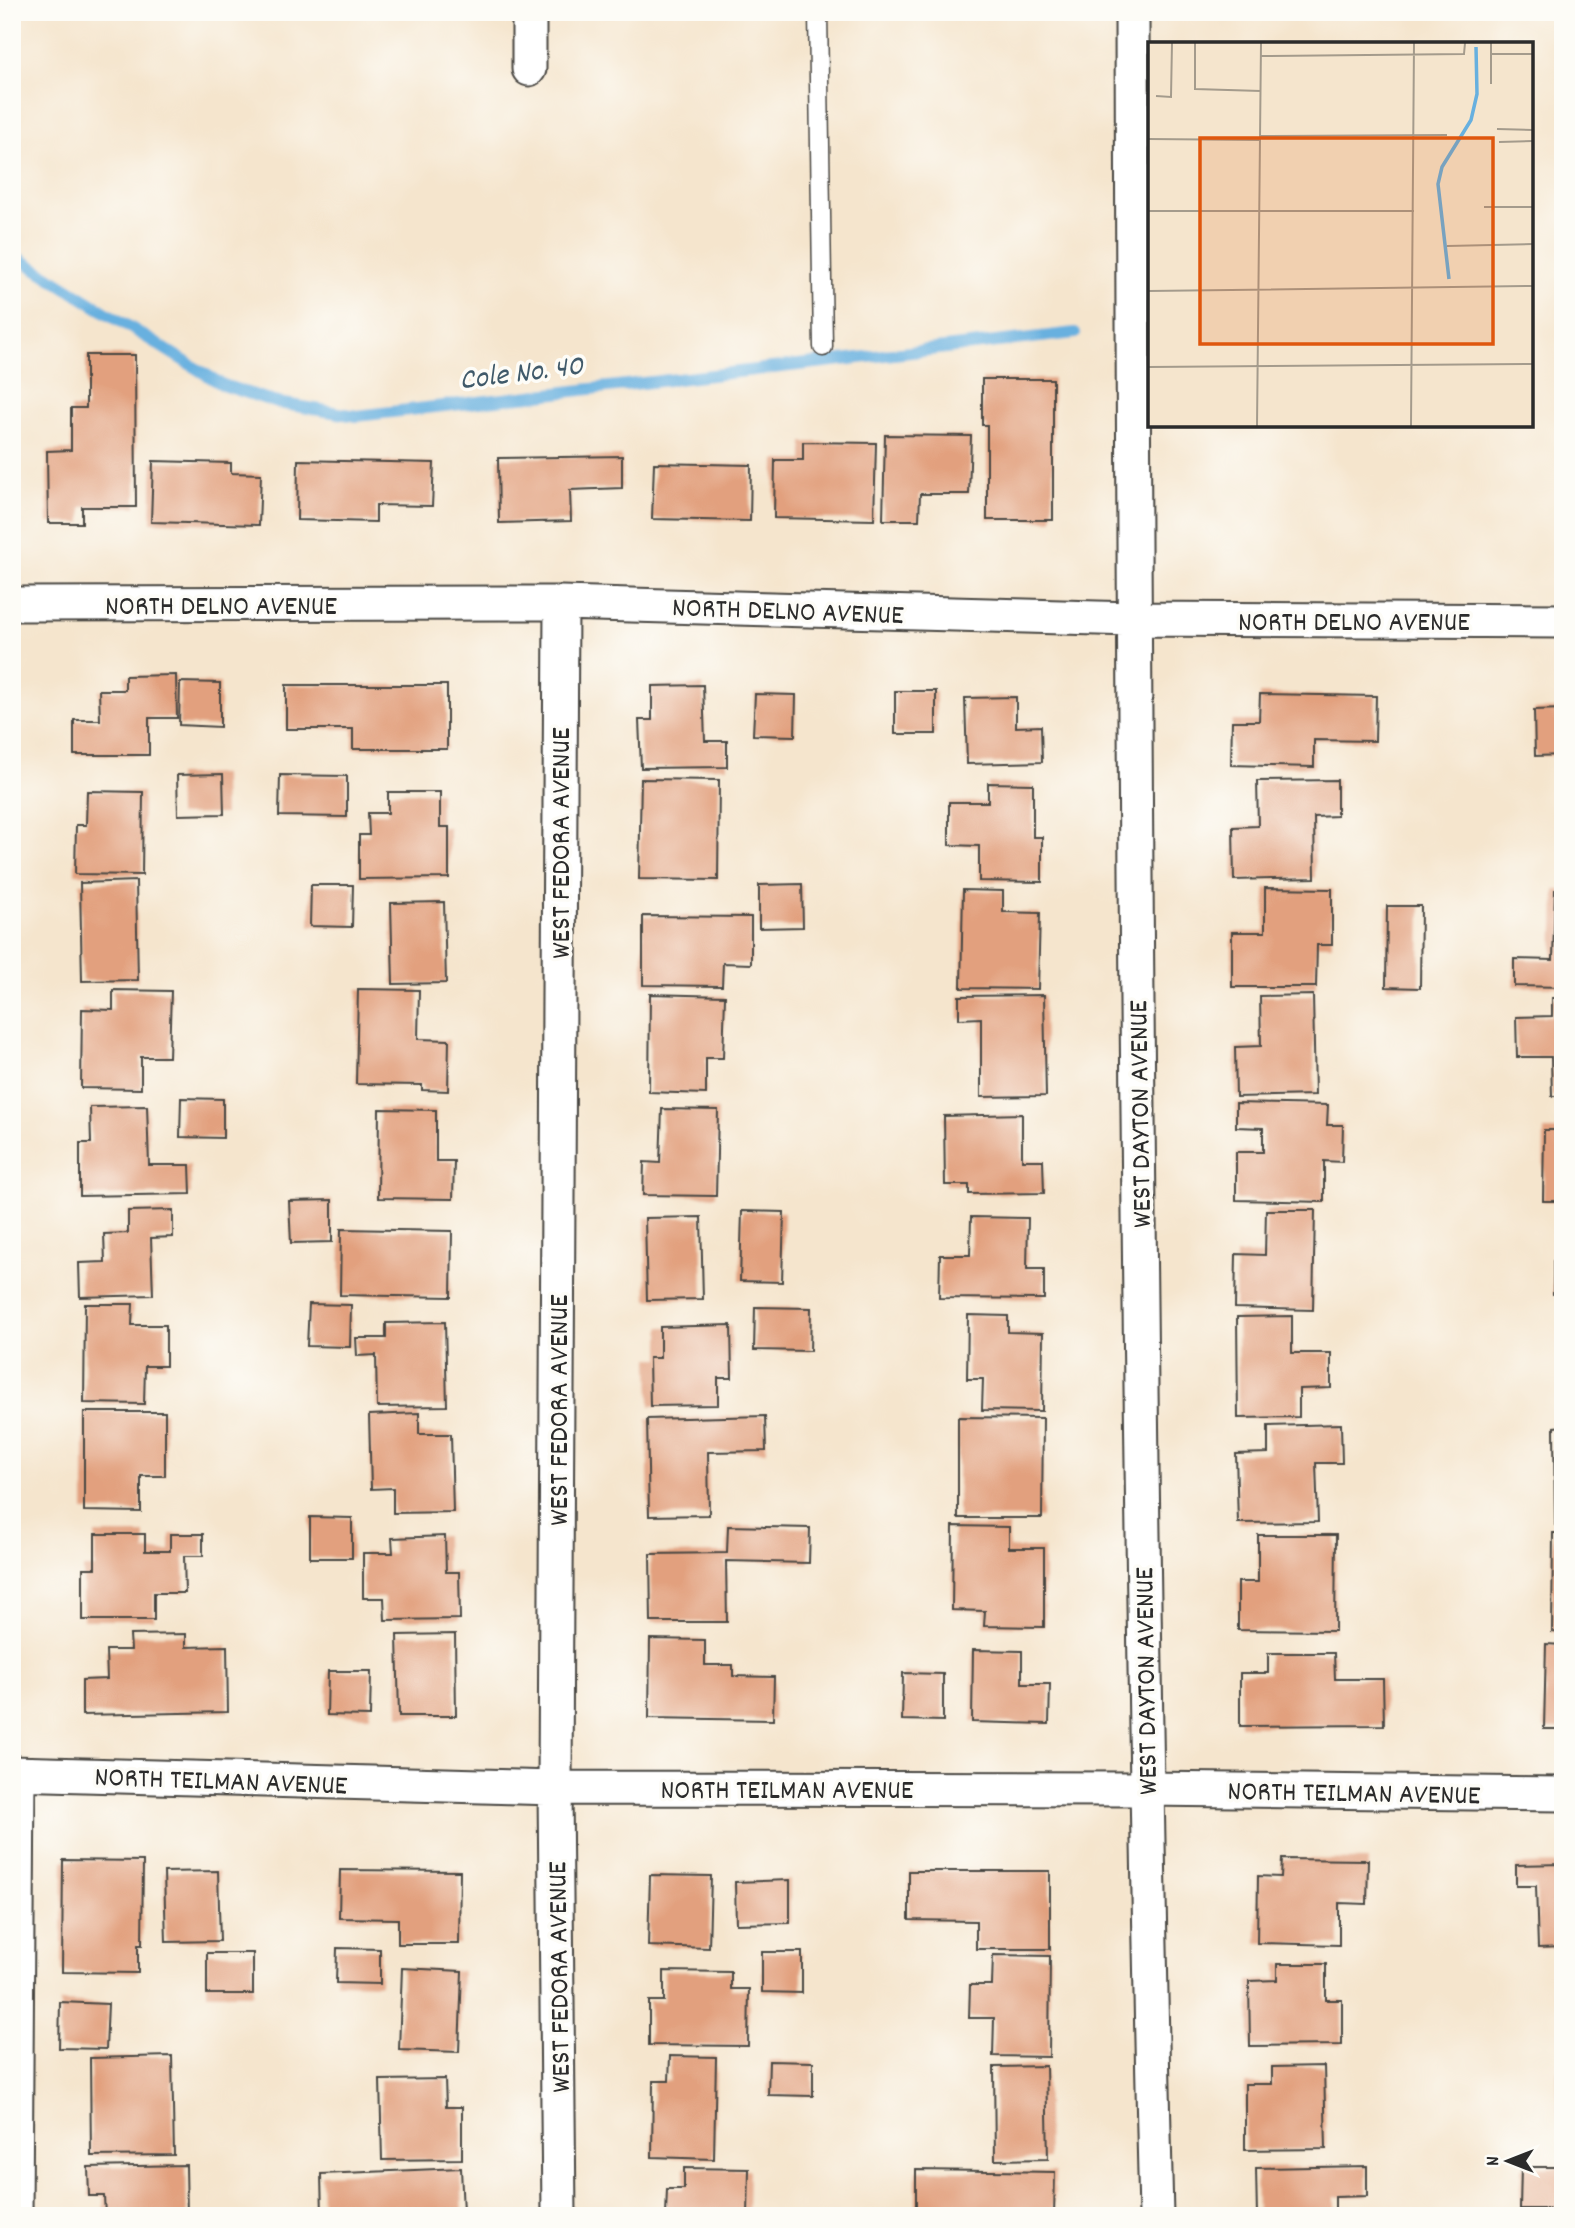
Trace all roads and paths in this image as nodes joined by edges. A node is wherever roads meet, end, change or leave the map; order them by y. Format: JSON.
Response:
{"nodes":[{"id":1,"x":529,"y":12,"type":"edge"},
{"id":2,"x":818,"y":12,"type":"edge"},
{"id":3,"x":1132,"y":12,"type":"edge"},
{"id":4,"x":529,"y":69,"type":"dead end"},
{"id":5,"x":823,"y":347,"type":"dead end"},
{"id":6,"x":561,"y":603,"type":"junction"},
{"id":7,"x":12,"y":604,"type":"edge"},
{"id":8,"x":1133,"y":619,"type":"junction"},
{"id":9,"x":1563,"y":621,"type":"edge"},
{"id":10,"x":15,"y":1773,"type":"edge"},
{"id":11,"x":555,"y":1788,"type":"junction"},
{"id":12,"x":1145,"y":1789,"type":"junction"},
{"id":13,"x":1563,"y":1794,"type":"edge"},
{"id":14,"x":15,"y":2216,"type":"edge"},
{"id":15,"x":559,"y":2216,"type":"edge"},
{"id":16,"x":1156,"y":2216,"type":"edge"}],
"edges":[{"from":1,"to":4,"type":"street"},
{"from":2,"to":5,"type":"lane"},
{"from":3,"to":8,"type":"street","name":"WEST DAYTON AVENUE"},
{"from":6,"to":7,"type":"street","name":"NORTH DELNO AVENUE"},
{"from":6,"to":8,"type":"street","name":"NORTH DELNO AVENUE"},
{"from":6,"to":11,"type":"street","name":"WEST FEDORA AVENUE"},
{"from":8,"to":9,"type":"street","name":"NORTH DELNO AVENUE"},
{"from":8,"to":12,"type":"street","name":"WEST DAYTON AVENUE"},
{"from":10,"to":11,"type":"street","name":"NORTH TEILMAN AVENUE"},
{"from":10,"to":14,"type":"street"},
{"from":11,"to":12,"type":"street","name":"NORTH TEILMAN AVENUE"},
{"from":11,"to":15,"type":"street","name":"WEST FEDORA AVENUE"},
{"from":12,"to":13,"type":"street","name":"NORTH TEILMAN AVENUE"},
{"from":12,"to":16,"type":"street","name":"WEST DAYTON AVENUE"}]}
